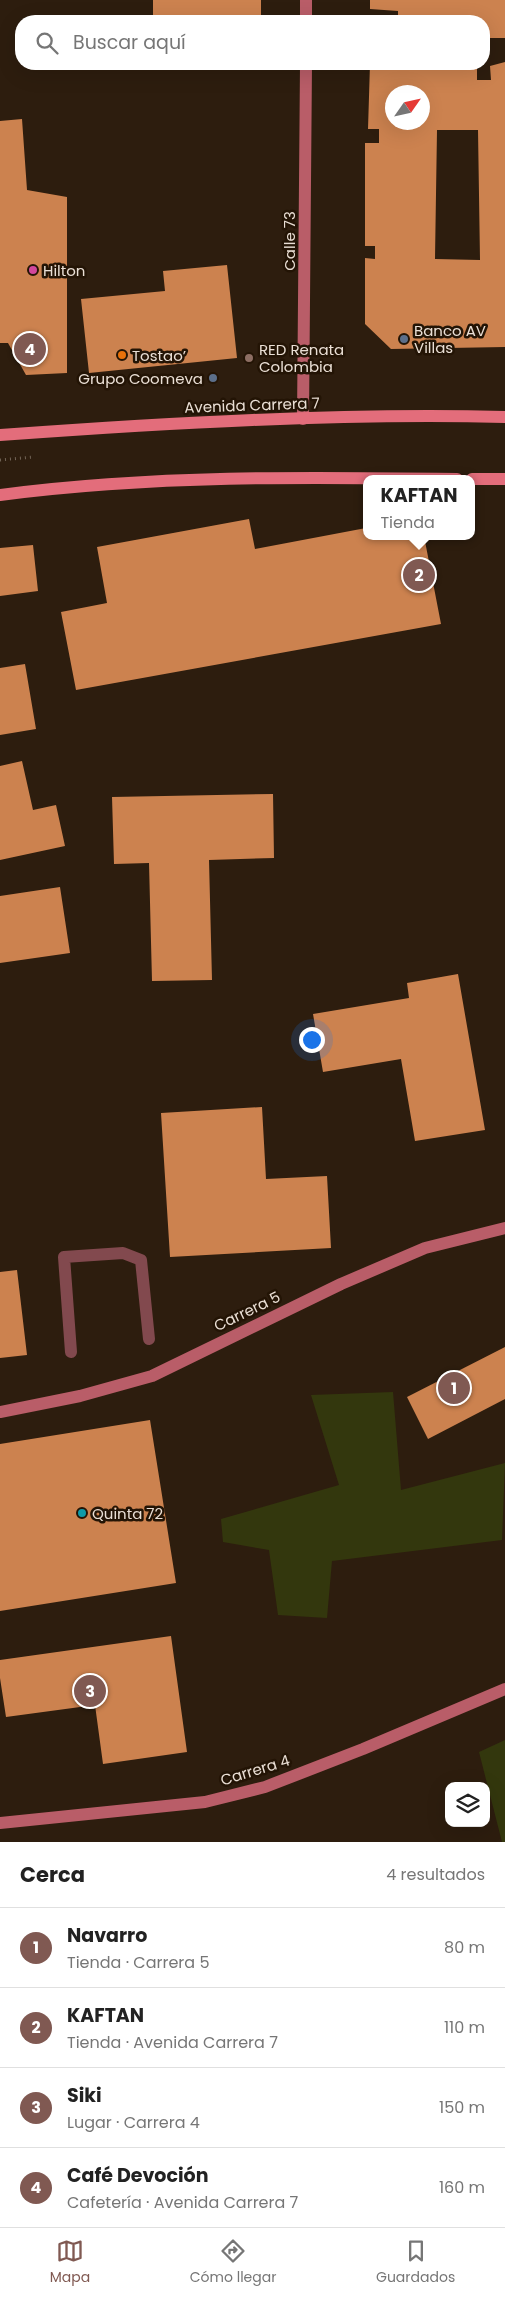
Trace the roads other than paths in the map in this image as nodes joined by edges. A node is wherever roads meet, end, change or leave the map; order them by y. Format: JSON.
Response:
{"nodes":[{"id":1,"x":306,"y":0,"type":"edge"},
{"id":2,"x":306,"y":15,"type":"edge"},
{"id":3,"x":306,"y":70,"type":"edge"},
{"id":4,"x":505,"y":417,"type":"edge"},
{"id":5,"x":303,"y":419,"type":"junction"},
{"id":6,"x":0,"y":435,"type":"edge"},
{"id":7,"x":363,"y":478,"type":"edge"},
{"id":8,"x":475,"y":479,"type":"edge"},
{"id":9,"x":505,"y":479,"type":"edge"},
{"id":10,"x":0,"y":495,"type":"edge"},
{"id":11,"x":505,"y":1228,"type":"edge"},
{"id":12,"x":149,"y":1339,"type":"dead end"},
{"id":13,"x":71,"y":1352,"type":"dead end"},
{"id":14,"x":0,"y":1412,"type":"edge"},
{"id":15,"x":505,"y":1689,"type":"edge"},
{"id":16,"x":0,"y":1823,"type":"edge"}],
"edges":[{"from":1,"to":2,"type":"street"},
{"from":3,"to":5,"type":"street","name":"Calle 73"},
{"from":4,"to":5,"type":"main road","name":"Avenida Carrera 7"},
{"from":5,"to":6,"type":"main road","name":"Avenida Carrera 7"},
{"from":7,"to":10,"type":"main road"},
{"from":8,"to":9,"type":"main road"},
{"from":11,"to":14,"type":"street","name":"Carrera 5"},
{"from":12,"to":13,"type":"lane"},
{"from":15,"to":16,"type":"street","name":"Carrera 4"}]}
